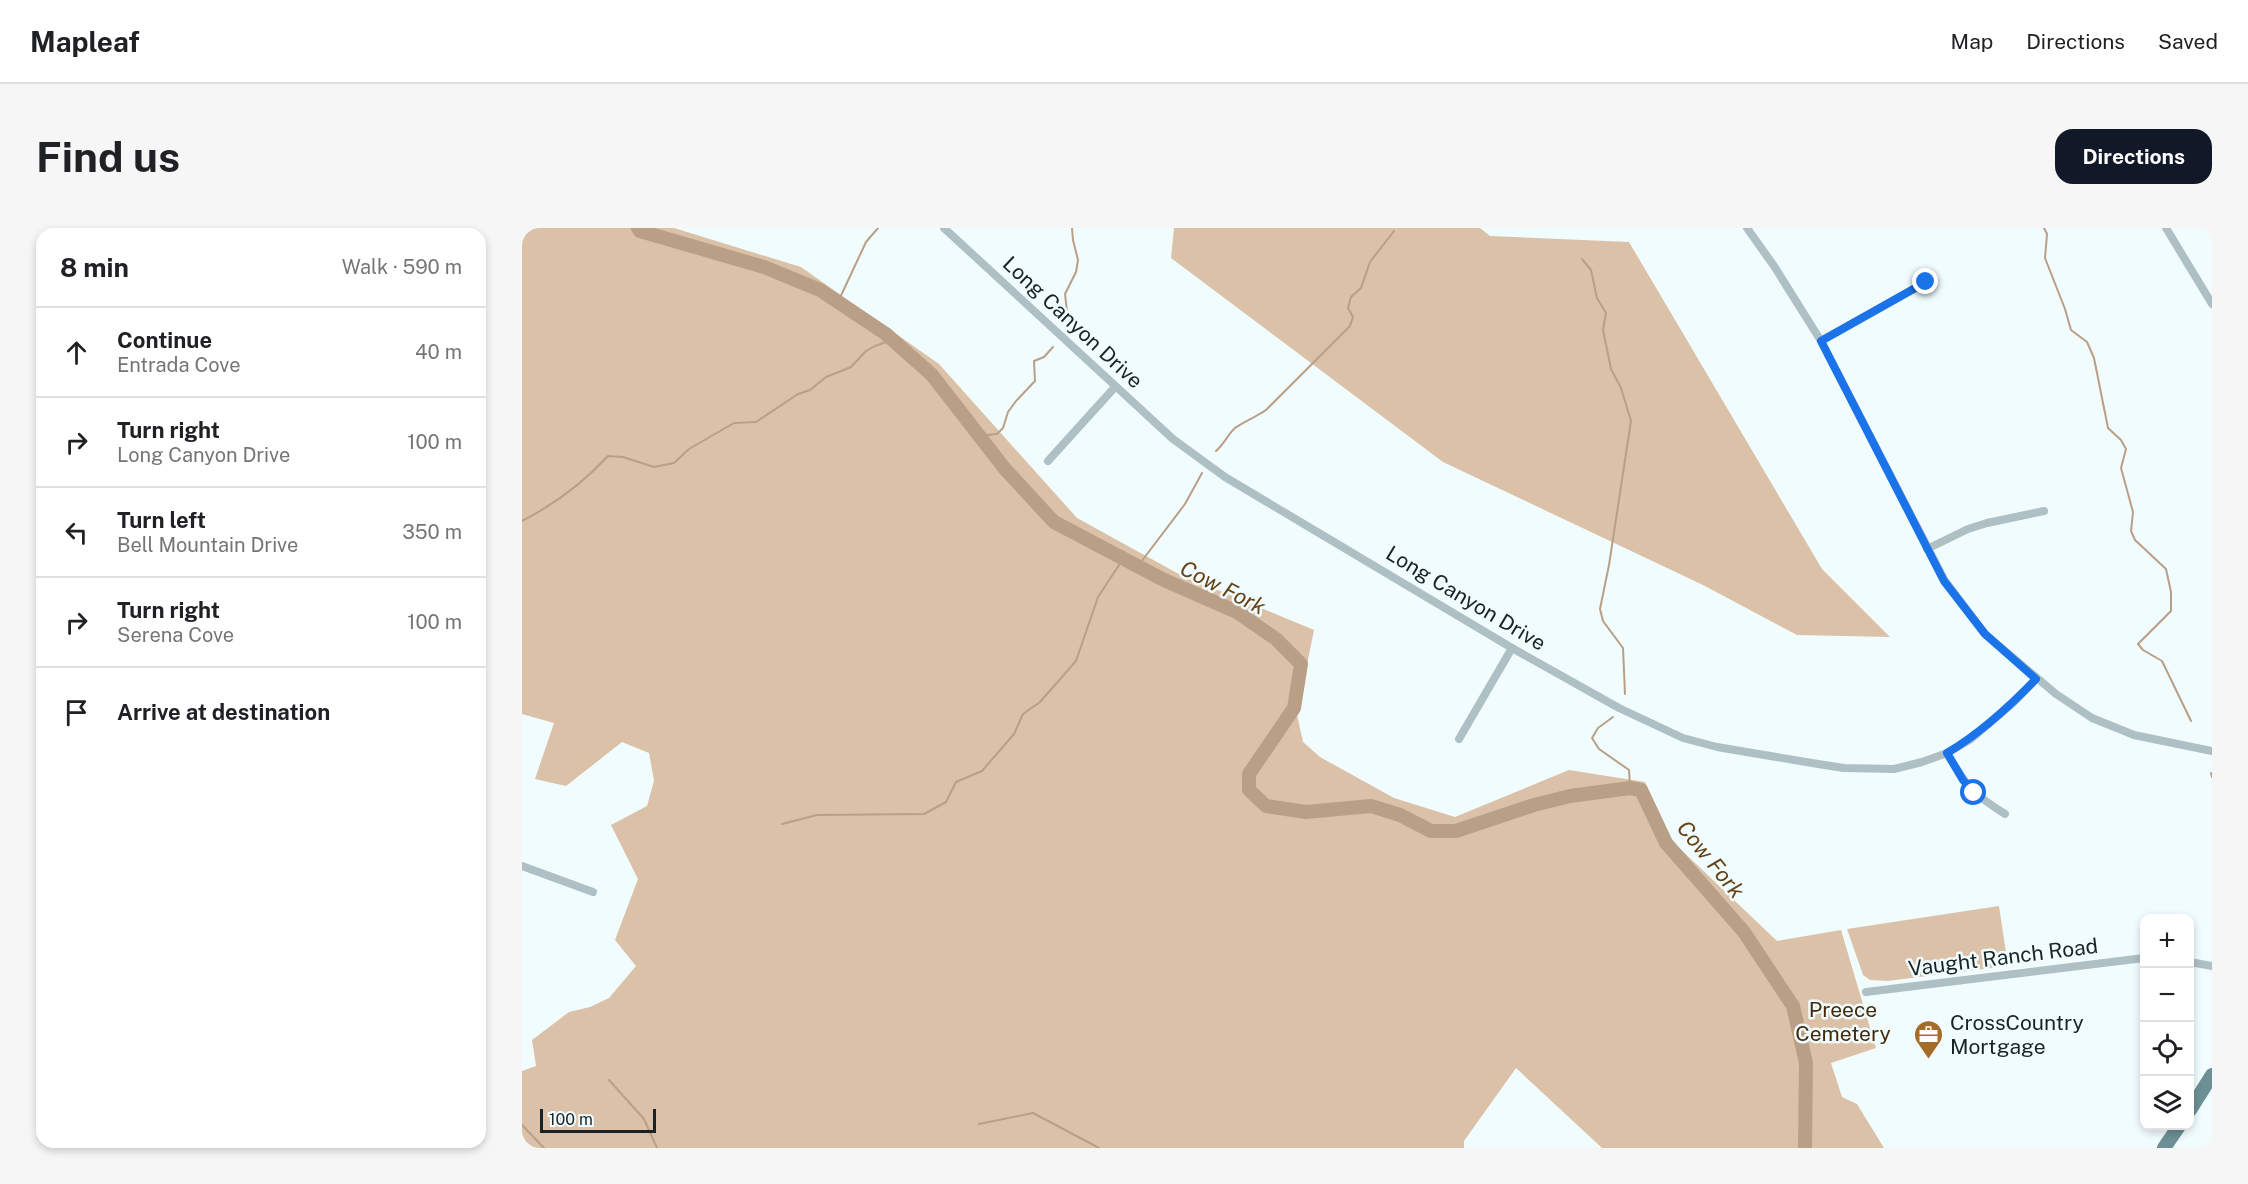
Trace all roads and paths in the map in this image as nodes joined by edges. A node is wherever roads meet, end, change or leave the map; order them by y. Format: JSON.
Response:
{"nodes":[{"id":1,"x":1747,"y":228,"type":"edge"},
{"id":2,"x":2166,"y":228,"type":"edge"},
{"id":3,"x":949,"y":230,"type":"edge"},
{"id":4,"x":1926,"y":282,"type":"dead end"},
{"id":5,"x":2212,"y":304,"type":"edge"},
{"id":6,"x":1821,"y":341,"type":"junction"},
{"id":7,"x":1114,"y":387,"type":"junction"},
{"id":8,"x":1048,"y":460,"type":"dead end"},
{"id":9,"x":2044,"y":511,"type":"dead end"},
{"id":10,"x":1927,"y":549,"type":"junction"},
{"id":11,"x":1512,"y":648,"type":"junction"},
{"id":12,"x":2036,"y":679,"type":"junction"},
{"id":13,"x":1459,"y":739,"type":"dead end"},
{"id":14,"x":2212,"y":751,"type":"edge"},
{"id":15,"x":1947,"y":753,"type":"junction"},
{"id":16,"x":2005,"y":814,"type":"dead end"},
{"id":17,"x":522,"y":866,"type":"edge"},
{"id":18,"x":593,"y":892,"type":"dead end"},
{"id":19,"x":2140,"y":959,"type":"edge"},
{"id":20,"x":2194,"y":963,"type":"edge"},
{"id":21,"x":2212,"y":966,"type":"edge"},
{"id":22,"x":1866,"y":992,"type":"dead end"},
{"id":23,"x":2212,"y":1075,"type":"edge"},
{"id":24,"x":2194,"y":1104,"type":"edge"},
{"id":25,"x":2176,"y":1130,"type":"edge"},
{"id":26,"x":2164,"y":1148,"type":"edge"}],
"edges":[{"from":1,"to":6,"type":"street"},
{"from":2,"to":5,"type":"street"},
{"from":3,"to":7,"type":"street","name":"Long Canyon Drive"},
{"from":4,"to":6,"type":"street"},
{"from":6,"to":10,"type":"street"},
{"from":7,"to":8,"type":"street"},
{"from":7,"to":11,"type":"street","name":"Long Canyon Drive"},
{"from":9,"to":10,"type":"street"},
{"from":10,"to":12,"type":"street"},
{"from":11,"to":13,"type":"street"},
{"from":11,"to":15,"type":"street","name":"Long Canyon Drive"},
{"from":12,"to":14,"type":"street"},
{"from":12,"to":15,"type":"street","name":"Long Canyon Drive"},
{"from":15,"to":16,"type":"street"},
{"from":17,"to":18,"type":"street"},
{"from":19,"to":22,"type":"street","name":"Vaught Ranch Road"},
{"from":20,"to":21,"type":"street"},
{"from":23,"to":24,"type":"main road"},
{"from":25,"to":26,"type":"main road"}]}
